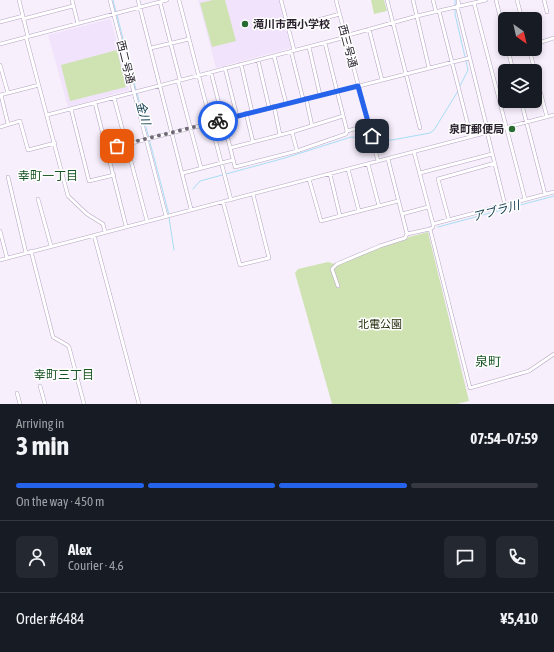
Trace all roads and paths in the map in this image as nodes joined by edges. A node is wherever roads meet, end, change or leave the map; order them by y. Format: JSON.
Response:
{"nodes":[{"id":1,"x":19,"y":0,"type":"edge"},
{"id":2,"x":72,"y":0,"type":"edge"},
{"id":3,"x":110,"y":0,"type":"edge"},
{"id":4,"x":138,"y":0,"type":"edge"},
{"id":5,"x":167,"y":0,"type":"edge"},
{"id":6,"x":180,"y":0,"type":"edge"},
{"id":7,"x":281,"y":0,"type":"edge"},
{"id":8,"x":336,"y":0,"type":"edge"},
{"id":9,"x":387,"y":0,"type":"edge"},
{"id":10,"x":413,"y":0,"type":"edge"},
{"id":11,"x":433,"y":0,"type":"edge"},
{"id":12,"x":458,"y":0,"type":"edge"},
{"id":13,"x":486,"y":0,"type":"edge"},
{"id":14,"x":496,"y":0,"type":"edge"},
{"id":15,"x":516,"y":0,"type":"edge"},
{"id":16,"x":544,"y":0,"type":"edge"},
{"id":17,"x":157,"y":2,"type":"edge"},
{"id":18,"x":475,"y":2,"type":"edge"},
{"id":19,"x":73,"y":6,"type":"junction"},
{"id":20,"x":458,"y":6,"type":"junction"},
{"id":21,"x":140,"y":7,"type":"junction"},
{"id":22,"x":438,"y":11,"type":"junction"},
{"id":23,"x":499,"y":12,"type":"edge"},
{"id":24,"x":520,"y":12,"type":"edge"},
{"id":25,"x":547,"y":12,"type":"dead end"},
{"id":26,"x":114,"y":14,"type":"junction"},
{"id":27,"x":340,"y":14,"type":"junction"},
{"id":28,"x":417,"y":16,"type":"junction"},
{"id":29,"x":23,"y":17,"type":"junction"},
{"id":30,"x":0,"y":22,"type":"edge"},
{"id":31,"x":393,"y":23,"type":"junction"},
{"id":32,"x":78,"y":24,"type":"junction"},
{"id":33,"x":288,"y":28,"type":"junction"},
{"id":34,"x":369,"y":29,"type":"junction"},
{"id":35,"x":27,"y":37,"type":"junction"},
{"id":36,"x":346,"y":37,"type":"junction"},
{"id":37,"x":553,"y":38,"type":"edge"},
{"id":38,"x":189,"y":39,"type":"junction"},
{"id":39,"x":542,"y":42,"type":"edge"},
{"id":40,"x":171,"y":43,"type":"junction"},
{"id":41,"x":325,"y":43,"type":"junction"},
{"id":42,"x":0,"y":44,"type":"edge"},
{"id":43,"x":554,"y":44,"type":"edge"},
{"id":44,"x":309,"y":47,"type":"junction"},
{"id":45,"x":150,"y":48,"type":"junction"},
{"id":46,"x":293,"y":51,"type":"junction"},
{"id":47,"x":274,"y":56,"type":"junction"},
{"id":48,"x":469,"y":58,"type":"junction"},
{"id":49,"x":258,"y":60,"type":"junction"},
{"id":50,"x":453,"y":62,"type":"junction"},
{"id":51,"x":241,"y":64,"type":"junction"},
{"id":52,"x":0,"y":65,"type":"edge"},
{"id":53,"x":225,"y":68,"type":"junction"},
{"id":54,"x":429,"y":68,"type":"junction"},
{"id":55,"x":211,"y":72,"type":"junction"},
{"id":56,"x":406,"y":74,"type":"junction"},
{"id":57,"x":199,"y":75,"type":"junction"},
{"id":58,"x":382,"y":80,"type":"junction"},
{"id":59,"x":179,"y":81,"type":"junction"},
{"id":60,"x":39,"y":85,"type":"junction"},
{"id":61,"x":160,"y":86,"type":"junction"},
{"id":62,"x":358,"y":86,"type":"junction"},
{"id":63,"x":337,"y":91,"type":"junction"},
{"id":64,"x":134,"y":92,"type":"junction"},
{"id":65,"x":8,"y":93,"type":"junction"},
{"id":66,"x":0,"y":95,"type":"edge"},
{"id":67,"x":320,"y":95,"type":"junction"},
{"id":68,"x":114,"y":98,"type":"junction"},
{"id":69,"x":542,"y":98,"type":"edge"},
{"id":70,"x":304,"y":99,"type":"junction"},
{"id":71,"x":95,"y":103,"type":"junction"},
{"id":72,"x":286,"y":103,"type":"junction"},
{"id":73,"x":274,"y":106,"type":"junction"},
{"id":74,"x":269,"y":107,"type":"junction"},
{"id":75,"x":523,"y":108,"type":"edge"},
{"id":76,"x":71,"y":109,"type":"junction"},
{"id":77,"x":252,"y":112,"type":"junction"},
{"id":78,"x":246,"y":114,"type":"junction"},
{"id":79,"x":47,"y":115,"type":"junction"},
{"id":80,"x":554,"y":115,"type":"edge"},
{"id":81,"x":237,"y":116,"type":"junction"},
{"id":82,"x":343,"y":116,"type":"junction"},
{"id":83,"x":547,"y":117,"type":"junction"},
{"id":84,"x":222,"y":120,"type":"junction"},
{"id":85,"x":211,"y":122,"type":"junction"},
{"id":86,"x":526,"y":122,"type":"junction"},
{"id":87,"x":8,"y":124,"type":"junction"},
{"id":88,"x":369,"y":125,"type":"junction"},
{"id":89,"x":312,"y":126,"type":"junction"},
{"id":90,"x":0,"y":127,"type":"edge"},
{"id":91,"x":506,"y":127,"type":"junction"},
{"id":92,"x":190,"y":128,"type":"junction"},
{"id":93,"x":420,"y":128,"type":"dead end"},
{"id":94,"x":347,"y":131,"type":"junction"},
{"id":95,"x":172,"y":132,"type":"junction"},
{"id":96,"x":292,"y":132,"type":"junction"},
{"id":97,"x":487,"y":132,"type":"junction"},
{"id":98,"x":280,"y":135,"type":"junction"},
{"id":99,"x":471,"y":137,"type":"junction"},
{"id":100,"x":146,"y":139,"type":"junction"},
{"id":101,"x":252,"y":142,"type":"junction"},
{"id":102,"x":55,"y":143,"type":"junction"},
{"id":103,"x":127,"y":144,"type":"junction"},
{"id":104,"x":230,"y":148,"type":"junction"},
{"id":105,"x":108,"y":149,"type":"junction"},
{"id":106,"x":297,"y":151,"type":"junction"},
{"id":107,"x":414,"y":152,"type":"junction"},
{"id":108,"x":492,"y":154,"type":"junction"},
{"id":109,"x":388,"y":159,"type":"junction"},
{"id":110,"x":233,"y":160,"type":"junction"},
{"id":111,"x":378,"y":161,"type":"junction"},
{"id":112,"x":222,"y":163,"type":"junction"},
{"id":113,"x":495,"y":163,"type":"junction"},
{"id":114,"x":368,"y":164,"type":"junction"},
{"id":115,"x":201,"y":168,"type":"junction"},
{"id":116,"x":348,"y":169,"type":"junction"},
{"id":117,"x":183,"y":173,"type":"junction"},
{"id":118,"x":420,"y":173,"type":"junction"},
{"id":119,"x":330,"y":174,"type":"junction"},
{"id":120,"x":114,"y":175,"type":"junction"},
{"id":121,"x":8,"y":177,"type":"dead end"},
{"id":122,"x":309,"y":179,"type":"junction"},
{"id":123,"x":554,"y":192,"type":"edge"},
{"id":124,"x":253,"y":194,"type":"junction"},
{"id":125,"x":545,"y":194,"type":"junction"},
{"id":126,"x":38,"y":199,"type":"dead end"},
{"id":127,"x":525,"y":199,"type":"junction"},
{"id":128,"x":231,"y":200,"type":"junction"},
{"id":129,"x":398,"y":201,"type":"junction"},
{"id":130,"x":223,"y":202,"type":"junction"},
{"id":131,"x":505,"y":205,"type":"junction"},
{"id":132,"x":379,"y":206,"type":"junction"},
{"id":133,"x":428,"y":207,"type":"junction"},
{"id":134,"x":191,"y":209,"type":"junction"},
{"id":135,"x":359,"y":211,"type":"junction"},
{"id":136,"x":402,"y":214,"type":"junction"},
{"id":137,"x":166,"y":216,"type":"junction"},
{"id":138,"x":340,"y":216,"type":"junction"},
{"id":139,"x":449,"y":220,"type":"junction"},
{"id":140,"x":147,"y":221,"type":"junction"},
{"id":141,"x":433,"y":224,"type":"junction"},
{"id":142,"x":126,"y":226,"type":"junction"},
{"id":143,"x":430,"y":229,"type":"junction"},
{"id":144,"x":0,"y":231,"type":"edge"},
{"id":145,"x":105,"y":232,"type":"junction"},
{"id":146,"x":407,"y":234,"type":"junction"},
{"id":147,"x":94,"y":235,"type":"junction"},
{"id":148,"x":51,"y":246,"type":"junction"},
{"id":149,"x":31,"y":252,"type":"junction"},
{"id":150,"x":26,"y":253,"type":"junction"},
{"id":151,"x":7,"y":258,"type":"junction"},
{"id":152,"x":0,"y":260,"type":"edge"},
{"id":153,"x":338,"y":286,"type":"dead end"},
{"id":154,"x":554,"y":354,"type":"edge"},
{"id":155,"x":40,"y":386,"type":"dead end"},
{"id":156,"x":17,"y":393,"type":"dead end"},
{"id":157,"x":139,"y":403,"type":"edge"},
{"id":158,"x":20,"y":404,"type":"edge"},
{"id":159,"x":45,"y":404,"type":"edge"},
{"id":160,"x":84,"y":404,"type":"edge"},
{"id":161,"x":134,"y":404,"type":"edge"}],
"edges":[{"from":1,"to":29,"type":"street"},
{"from":2,"to":19,"type":"street"},
{"from":3,"to":26,"type":"street","name":"西二号通"},
{"from":4,"to":21,"type":"street"},
{"from":5,"to":17,"type":"street"},
{"from":6,"to":38,"type":"street"},
{"from":7,"to":33,"type":"street"},
{"from":8,"to":27,"type":"street","name":"西三号通"},
{"from":9,"to":31,"type":"street"},
{"from":10,"to":28,"type":"street"},
{"from":11,"to":22,"type":"street"},
{"from":12,"to":20,"type":"street"},
{"from":13,"to":18,"type":"street"},
{"from":14,"to":23,"type":"street"},
{"from":15,"to":24,"type":"street"},
{"from":16,"to":25,"type":"street"},
{"from":17,"to":21,"type":"street"},
{"from":17,"to":40,"type":"street"},
{"from":18,"to":20,"type":"street"},
{"from":18,"to":91,"type":"street"},
{"from":19,"to":29,"type":"street"},
{"from":19,"to":32,"type":"street"},
{"from":20,"to":22,"type":"street"},
{"from":20,"to":48,"type":"street"},
{"from":21,"to":26,"type":"street"},
{"from":21,"to":45,"type":"street"},
{"from":22,"to":28,"type":"street"},
{"from":22,"to":50,"type":"street"},
{"from":26,"to":32,"type":"street"},
{"from":26,"to":64,"type":"street","name":"西二号通"},
{"from":27,"to":33,"type":"street"},
{"from":27,"to":36,"type":"street","name":"西三号通"},
{"from":28,"to":31,"type":"street"},
{"from":28,"to":54,"type":"street"},
{"from":29,"to":30,"type":"street"},
{"from":29,"to":35,"type":"street"},
{"from":31,"to":34,"type":"street"},
{"from":31,"to":56,"type":"street"},
{"from":32,"to":35,"type":"street"},
{"from":33,"to":46,"type":"street"},
{"from":34,"to":36,"type":"street"},
{"from":34,"to":58,"type":"street"},
{"from":35,"to":42,"type":"street"},
{"from":35,"to":60,"type":"street"},
{"from":36,"to":41,"type":"street"},
{"from":36,"to":62,"type":"street","name":"西三号通"},
{"from":37,"to":39,"type":"street"},
{"from":37,"to":43,"type":"street"},
{"from":38,"to":40,"type":"street"},
{"from":38,"to":57,"type":"street"},
{"from":40,"to":45,"type":"street"},
{"from":40,"to":59,"type":"street"},
{"from":41,"to":44,"type":"street"},
{"from":41,"to":63,"type":"street"},
{"from":44,"to":46,"type":"street"},
{"from":44,"to":67,"type":"street"},
{"from":45,"to":61,"type":"street"},
{"from":46,"to":47,"type":"street"},
{"from":46,"to":70,"type":"street"},
{"from":47,"to":49,"type":"street"},
{"from":47,"to":72,"type":"street"},
{"from":48,"to":50,"type":"street"},
{"from":48,"to":97,"type":"street"},
{"from":49,"to":51,"type":"street"},
{"from":49,"to":74,"type":"street"},
{"from":50,"to":54,"type":"street"},
{"from":50,"to":99,"type":"street"},
{"from":51,"to":53,"type":"street"},
{"from":51,"to":77,"type":"street"},
{"from":52,"to":65,"type":"street"},
{"from":53,"to":55,"type":"street"},
{"from":53,"to":81,"type":"street"},
{"from":54,"to":56,"type":"street"},
{"from":55,"to":57,"type":"street"},
{"from":55,"to":84,"type":"street"},
{"from":56,"to":58,"type":"street"},
{"from":56,"to":93,"type":"street"},
{"from":57,"to":59,"type":"street"},
{"from":57,"to":85,"type":"street"},
{"from":58,"to":62,"type":"street"},
{"from":59,"to":61,"type":"street"},
{"from":59,"to":92,"type":"street"},
{"from":60,"to":65,"type":"street"},
{"from":60,"to":79,"type":"street"},
{"from":61,"to":64,"type":"street"},
{"from":61,"to":95,"type":"street"},
{"from":62,"to":63,"type":"street"},
{"from":62,"to":88,"type":"street","name":"西三号通"},
{"from":63,"to":67,"type":"street"},
{"from":63,"to":82,"type":"street"},
{"from":64,"to":68,"type":"street"},
{"from":64,"to":100,"type":"street","name":"西二号通"},
{"from":65,"to":66,"type":"street"},
{"from":66,"to":87,"type":"street"},
{"from":67,"to":70,"type":"street"},
{"from":68,"to":71,"type":"street"},
{"from":68,"to":103,"type":"street"},
{"from":69,"to":83,"type":"street"},
{"from":70,"to":72,"type":"street"},
{"from":70,"to":89,"type":"street"},
{"from":71,"to":76,"type":"street"},
{"from":71,"to":105,"type":"street"},
{"from":72,"to":73,"type":"street"},
{"from":73,"to":74,"type":"street"},
{"from":73,"to":98,"type":"street"},
{"from":74,"to":77,"type":"street"},
{"from":75,"to":86,"type":"street"},
{"from":76,"to":79,"type":"street"},
{"from":76,"to":120,"type":"street"},
{"from":77,"to":78,"type":"street"},
{"from":78,"to":81,"type":"street"},
{"from":78,"to":101,"type":"street"},
{"from":79,"to":102,"type":"street"},
{"from":80,"to":83,"type":"street"},
{"from":81,"to":84,"type":"street"},
{"from":82,"to":89,"type":"street"},
{"from":82,"to":94,"type":"street"},
{"from":83,"to":86,"type":"street"},
{"from":84,"to":85,"type":"street"},
{"from":84,"to":104,"type":"street"},
{"from":85,"to":92,"type":"street"},
{"from":85,"to":112,"type":"street"},
{"from":86,"to":91,"type":"street"},
{"from":86,"to":125,"type":"street"},
{"from":87,"to":90,"type":"street"},
{"from":87,"to":102,"type":"street"},
{"from":88,"to":94,"type":"street"},
{"from":88,"to":111,"type":"street","name":"西三号通"},
{"from":89,"to":96,"type":"street"},
{"from":91,"to":97,"type":"street"},
{"from":91,"to":127,"type":"street"},
{"from":92,"to":95,"type":"street"},
{"from":92,"to":115,"type":"street"},
{"from":94,"to":106,"type":"street"},
{"from":95,"to":100,"type":"street"},
{"from":95,"to":117,"type":"street"},
{"from":96,"to":98,"type":"street"},
{"from":96,"to":106,"type":"street"},
{"from":97,"to":99,"type":"street"},
{"from":97,"to":108,"type":"street"},
{"from":98,"to":101,"type":"street"},
{"from":99,"to":107,"type":"street"},
{"from":100,"to":103,"type":"street"},
{"from":100,"to":137,"type":"street","name":"西二号通"},
{"from":101,"to":104,"type":"street"},
{"from":102,"to":145,"type":"street"},
{"from":103,"to":105,"type":"street"},
{"from":103,"to":140,"type":"street"},
{"from":104,"to":110,"type":"street"},
{"from":105,"to":120,"type":"street"},
{"from":106,"to":110,"type":"street"},
{"from":107,"to":109,"type":"street"},
{"from":107,"to":118,"type":"street"},
{"from":108,"to":113,"type":"street"},
{"from":108,"to":118,"type":"street"},
{"from":109,"to":111,"type":"street"},
{"from":109,"to":129,"type":"street"},
{"from":110,"to":112,"type":"street"},
{"from":111,"to":114,"type":"street"},
{"from":112,"to":115,"type":"street"},
{"from":112,"to":128,"type":"street"},
{"from":113,"to":131,"type":"street"},
{"from":113,"to":139,"type":"street"},
{"from":114,"to":116,"type":"street"},
{"from":114,"to":132,"type":"street"},
{"from":115,"to":117,"type":"street"},
{"from":116,"to":119,"type":"street"},
{"from":116,"to":135,"type":"street"},
{"from":117,"to":134,"type":"street"},
{"from":118,"to":133,"type":"street"},
{"from":119,"to":122,"type":"street"},
{"from":119,"to":138,"type":"street"},
{"from":120,"to":142,"type":"street"},
{"from":121,"to":150,"type":"street"},
{"from":122,"to":124,"type":"street"},
{"from":122,"to":138,"type":"street"},
{"from":123,"to":125,"type":"street"},
{"from":124,"to":128,"type":"street"},
{"from":124,"to":130,"type":"street"},
{"from":125,"to":127,"type":"street"},
{"from":126,"to":148,"type":"street"},
{"from":127,"to":131,"type":"street"},
{"from":128,"to":130,"type":"street"},
{"from":129,"to":132,"type":"street"},
{"from":129,"to":136,"type":"street"},
{"from":130,"to":134,"type":"street"},
{"from":131,"to":139,"type":"street"},
{"from":132,"to":135,"type":"street"},
{"from":133,"to":136,"type":"street"},
{"from":133,"to":141,"type":"street"},
{"from":134,"to":137,"type":"street"},
{"from":135,"to":138,"type":"street"},
{"from":136,"to":146,"type":"street"},
{"from":137,"to":140,"type":"street"},
{"from":139,"to":141,"type":"street"},
{"from":140,"to":142,"type":"street"},
{"from":141,"to":143,"type":"street"},
{"from":142,"to":145,"type":"street"},
{"from":143,"to":146,"type":"street"},
{"from":143,"to":154,"type":"street"},
{"from":144,"to":151,"type":"street"},
{"from":145,"to":147,"type":"street"},
{"from":146,"to":153,"type":"street"},
{"from":147,"to":148,"type":"street"},
{"from":147,"to":157,"type":"street"},
{"from":148,"to":149,"type":"street"},
{"from":149,"to":150,"type":"street"},
{"from":149,"to":160,"type":"street"},
{"from":150,"to":151,"type":"street"},
{"from":151,"to":152,"type":"street"},
{"from":155,"to":159,"type":"street"},
{"from":156,"to":158,"type":"street"},
{"from":157,"to":161,"type":"street"}]}
